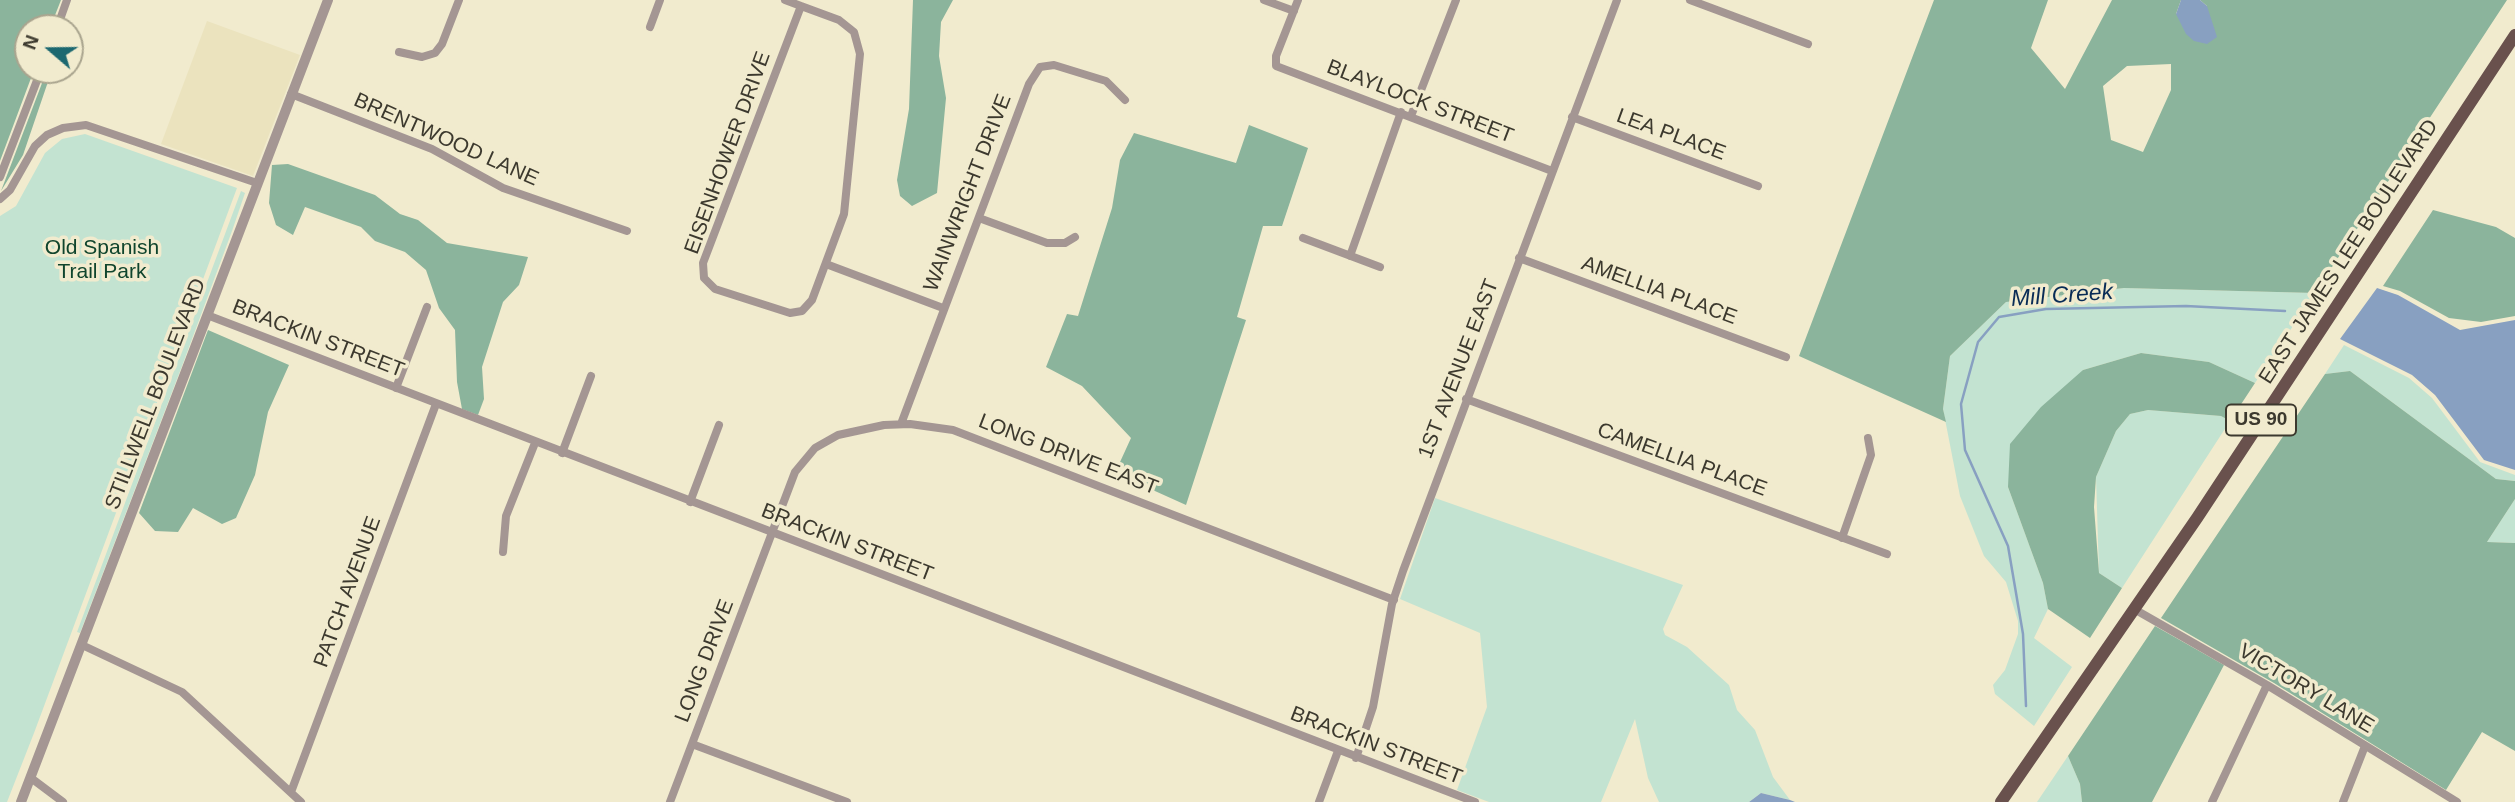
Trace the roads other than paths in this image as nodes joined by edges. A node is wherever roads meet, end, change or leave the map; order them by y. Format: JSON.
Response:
{"nodes":[{"id":1,"x":328,"y":0,"type":"edge"},
{"id":2,"x":459,"y":0,"type":"edge"},
{"id":3,"x":660,"y":0,"type":"edge"},
{"id":4,"x":785,"y":0,"type":"edge"},
{"id":5,"x":1264,"y":0,"type":"edge"},
{"id":6,"x":1298,"y":0,"type":"edge"},
{"id":7,"x":1457,"y":0,"type":"edge"},
{"id":8,"x":1617,"y":0,"type":"edge"},
{"id":9,"x":1690,"y":0,"type":"edge"},
{"id":10,"x":802,"y":6,"type":"junction"},
{"id":11,"x":1294,"y":12,"type":"junction"},
{"id":12,"x":650,"y":27,"type":"dead end"},
{"id":13,"x":2515,"y":35,"type":"edge"},
{"id":14,"x":1808,"y":44,"type":"dead end"},
{"id":15,"x":399,"y":52,"type":"dead end"},
{"id":16,"x":36,"y":84,"type":"edge"},
{"id":17,"x":291,"y":94,"type":"junction"},
{"id":18,"x":1125,"y":100,"type":"dead end"},
{"id":19,"x":1401,"y":112,"type":"junction"},
{"id":20,"x":1411,"y":116,"type":"junction"},
{"id":21,"x":1572,"y":117,"type":"junction"},
{"id":22,"x":1552,"y":171,"type":"junction"},
{"id":23,"x":0,"y":177,"type":"edge"},
{"id":24,"x":257,"y":183,"type":"junction"},
{"id":25,"x":1758,"y":186,"type":"dead end"},
{"id":26,"x":0,"y":199,"type":"edge"},
{"id":27,"x":979,"y":218,"type":"junction"},
{"id":28,"x":627,"y":231,"type":"dead end"},
{"id":29,"x":1075,"y":237,"type":"dead end"},
{"id":30,"x":1303,"y":238,"type":"dead end"},
{"id":31,"x":1350,"y":256,"type":"junction"},
{"id":32,"x":1519,"y":258,"type":"junction"},
{"id":33,"x":826,"y":264,"type":"junction"},
{"id":34,"x":1380,"y":267,"type":"dead end"},
{"id":35,"x":427,"y":307,"type":"dead end"},
{"id":36,"x":943,"y":308,"type":"junction"},
{"id":37,"x":207,"y":315,"type":"junction"},
{"id":38,"x":1786,"y":357,"type":"dead end"},
{"id":39,"x":591,"y":376,"type":"dead end"},
{"id":40,"x":396,"y":388,"type":"junction"},
{"id":41,"x":1466,"y":399,"type":"junction"},
{"id":42,"x":436,"y":404,"type":"junction"},
{"id":43,"x":901,"y":424,"type":"junction"},
{"id":44,"x":719,"y":425,"type":"dead end"},
{"id":45,"x":1868,"y":438,"type":"dead end"},
{"id":46,"x":535,"y":443,"type":"junction"},
{"id":47,"x":562,"y":453,"type":"junction"},
{"id":48,"x":691,"y":502,"type":"junction"},
{"id":49,"x":772,"y":534,"type":"junction"},
{"id":50,"x":1842,"y":538,"type":"junction"},
{"id":51,"x":503,"y":552,"type":"dead end"},
{"id":52,"x":1887,"y":554,"type":"dead end"},
{"id":53,"x":1394,"y":600,"type":"junction"},
{"id":54,"x":2134,"y":609,"type":"junction"},
{"id":55,"x":82,"y":645,"type":"junction"},
{"id":56,"x":2267,"y":685,"type":"junction"},
{"id":57,"x":692,"y":744,"type":"junction"},
{"id":58,"x":2364,"y":746,"type":"junction"},
{"id":59,"x":1338,"y":751,"type":"junction"},
{"id":60,"x":1356,"y":758,"type":"junction"},
{"id":61,"x":31,"y":778,"type":"junction"},
{"id":62,"x":291,"y":792,"type":"junction"},
{"id":63,"x":21,"y":802,"type":"edge"},
{"id":64,"x":63,"y":802,"type":"edge"},
{"id":65,"x":302,"y":802,"type":"edge"},
{"id":66,"x":670,"y":802,"type":"edge"},
{"id":67,"x":847,"y":802,"type":"edge"},
{"id":68,"x":1319,"y":802,"type":"edge"},
{"id":69,"x":1475,"y":802,"type":"edge"},
{"id":70,"x":2001,"y":802,"type":"edge"},
{"id":71,"x":2212,"y":802,"type":"edge"},
{"id":72,"x":2343,"y":802,"type":"edge"},
{"id":73,"x":2457,"y":802,"type":"edge"}],
"edges":[{"from":1,"to":17,"type":"street","name":"STILLWELL BOULEVARD"},
{"from":2,"to":15,"type":"street"},
{"from":3,"to":12,"type":"street"},
{"from":4,"to":10,"type":"street","name":"EISENHOWER DRIVE"},
{"from":5,"to":11,"type":"street"},
{"from":6,"to":11,"type":"street"},
{"from":7,"to":20,"type":"street"},
{"from":8,"to":21,"type":"street","name":"1ST AVENUE EAST"},
{"from":9,"to":14,"type":"street"},
{"from":10,"to":33,"type":"street","name":"EISENHOWER DRIVE"},
{"from":10,"to":33,"type":"street","name":"EISENHOWER DRIVE"},
{"from":11,"to":19,"type":"street","name":"BLAYLOCK STREET"},
{"from":13,"to":54,"type":"main road","name":"EAST JAMES LEE BOULEVARD","number":"US 90"},
{"from":16,"to":23,"type":"street"},
{"from":17,"to":24,"type":"street","name":"STILLWELL BOULEVARD"},
{"from":17,"to":28,"type":"street","name":"BRENTWOOD LANE"},
{"from":18,"to":27,"type":"street","name":"WAINWRIGHT DRIVE"},
{"from":19,"to":20,"type":"street","name":"BLAYLOCK STREET"},
{"from":19,"to":31,"type":"street"},
{"from":20,"to":22,"type":"street","name":"BLAYLOCK STREET"},
{"from":21,"to":22,"type":"street","name":"1ST AVENUE EAST"},
{"from":21,"to":25,"type":"street","name":"LEA PLACE"},
{"from":22,"to":32,"type":"street","name":"1ST AVENUE EAST"},
{"from":24,"to":26,"type":"street"},
{"from":24,"to":37,"type":"street","name":"STILLWELL BOULEVARD"},
{"from":27,"to":29,"type":"street"},
{"from":27,"to":36,"type":"street","name":"WAINWRIGHT DRIVE"},
{"from":30,"to":31,"type":"street"},
{"from":31,"to":34,"type":"street"},
{"from":32,"to":38,"type":"street","name":"AMELLIA PLACE"},
{"from":32,"to":41,"type":"street","name":"1ST AVENUE EAST"},
{"from":33,"to":36,"type":"street"},
{"from":35,"to":40,"type":"street"},
{"from":36,"to":43,"type":"street","name":"WAINWRIGHT DRIVE"},
{"from":37,"to":40,"type":"street","name":"BRACKIN STREET"},
{"from":37,"to":55,"type":"street","name":"STILLWELL BOULEVARD"},
{"from":39,"to":47,"type":"street"},
{"from":40,"to":42,"type":"street","name":"BRACKIN STREET"},
{"from":41,"to":50,"type":"street","name":"CAMELLIA PLACE"},
{"from":41,"to":53,"type":"street","name":"1ST AVENUE EAST"},
{"from":42,"to":46,"type":"street","name":"BRACKIN STREET"},
{"from":42,"to":62,"type":"street","name":"PATCH AVENUE"},
{"from":43,"to":49,"type":"street","name":"LONG DRIVE EAST"},
{"from":43,"to":53,"type":"street","name":"LONG DRIVE EAST"},
{"from":44,"to":48,"type":"street"},
{"from":45,"to":50,"type":"street"},
{"from":46,"to":47,"type":"street","name":"BRACKIN STREET"},
{"from":46,"to":51,"type":"street"},
{"from":47,"to":48,"type":"street","name":"BRACKIN STREET"},
{"from":48,"to":49,"type":"street","name":"BRACKIN STREET"},
{"from":49,"to":57,"type":"street","name":"LONG DRIVE"},
{"from":49,"to":59,"type":"street","name":"BRACKIN STREET"},
{"from":50,"to":52,"type":"street","name":"CAMELLIA PLACE"},
{"from":53,"to":60,"type":"street","name":"1ST AVENUE EAST"},
{"from":54,"to":56,"type":"street","name":"VICTORY LANE"},
{"from":54,"to":70,"type":"main road","name":"EAST JAMES LEE BOULEVARD","number":"US 90"},
{"from":55,"to":61,"type":"street","name":"STILLWELL BOULEVARD"},
{"from":55,"to":62,"type":"street"},
{"from":56,"to":58,"type":"street","name":"VICTORY LANE"},
{"from":56,"to":71,"type":"street"},
{"from":57,"to":66,"type":"street","name":"LONG DRIVE"},
{"from":57,"to":67,"type":"street"},
{"from":58,"to":72,"type":"street"},
{"from":58,"to":73,"type":"street","name":"VICTORY LANE"},
{"from":59,"to":60,"type":"street","name":"BRACKIN STREET"},
{"from":59,"to":68,"type":"street"},
{"from":60,"to":69,"type":"street","name":"BRACKIN STREET"},
{"from":61,"to":63,"type":"street","name":"STILLWELL BOULEVARD"},
{"from":61,"to":64,"type":"street"},
{"from":62,"to":65,"type":"street"}]}
